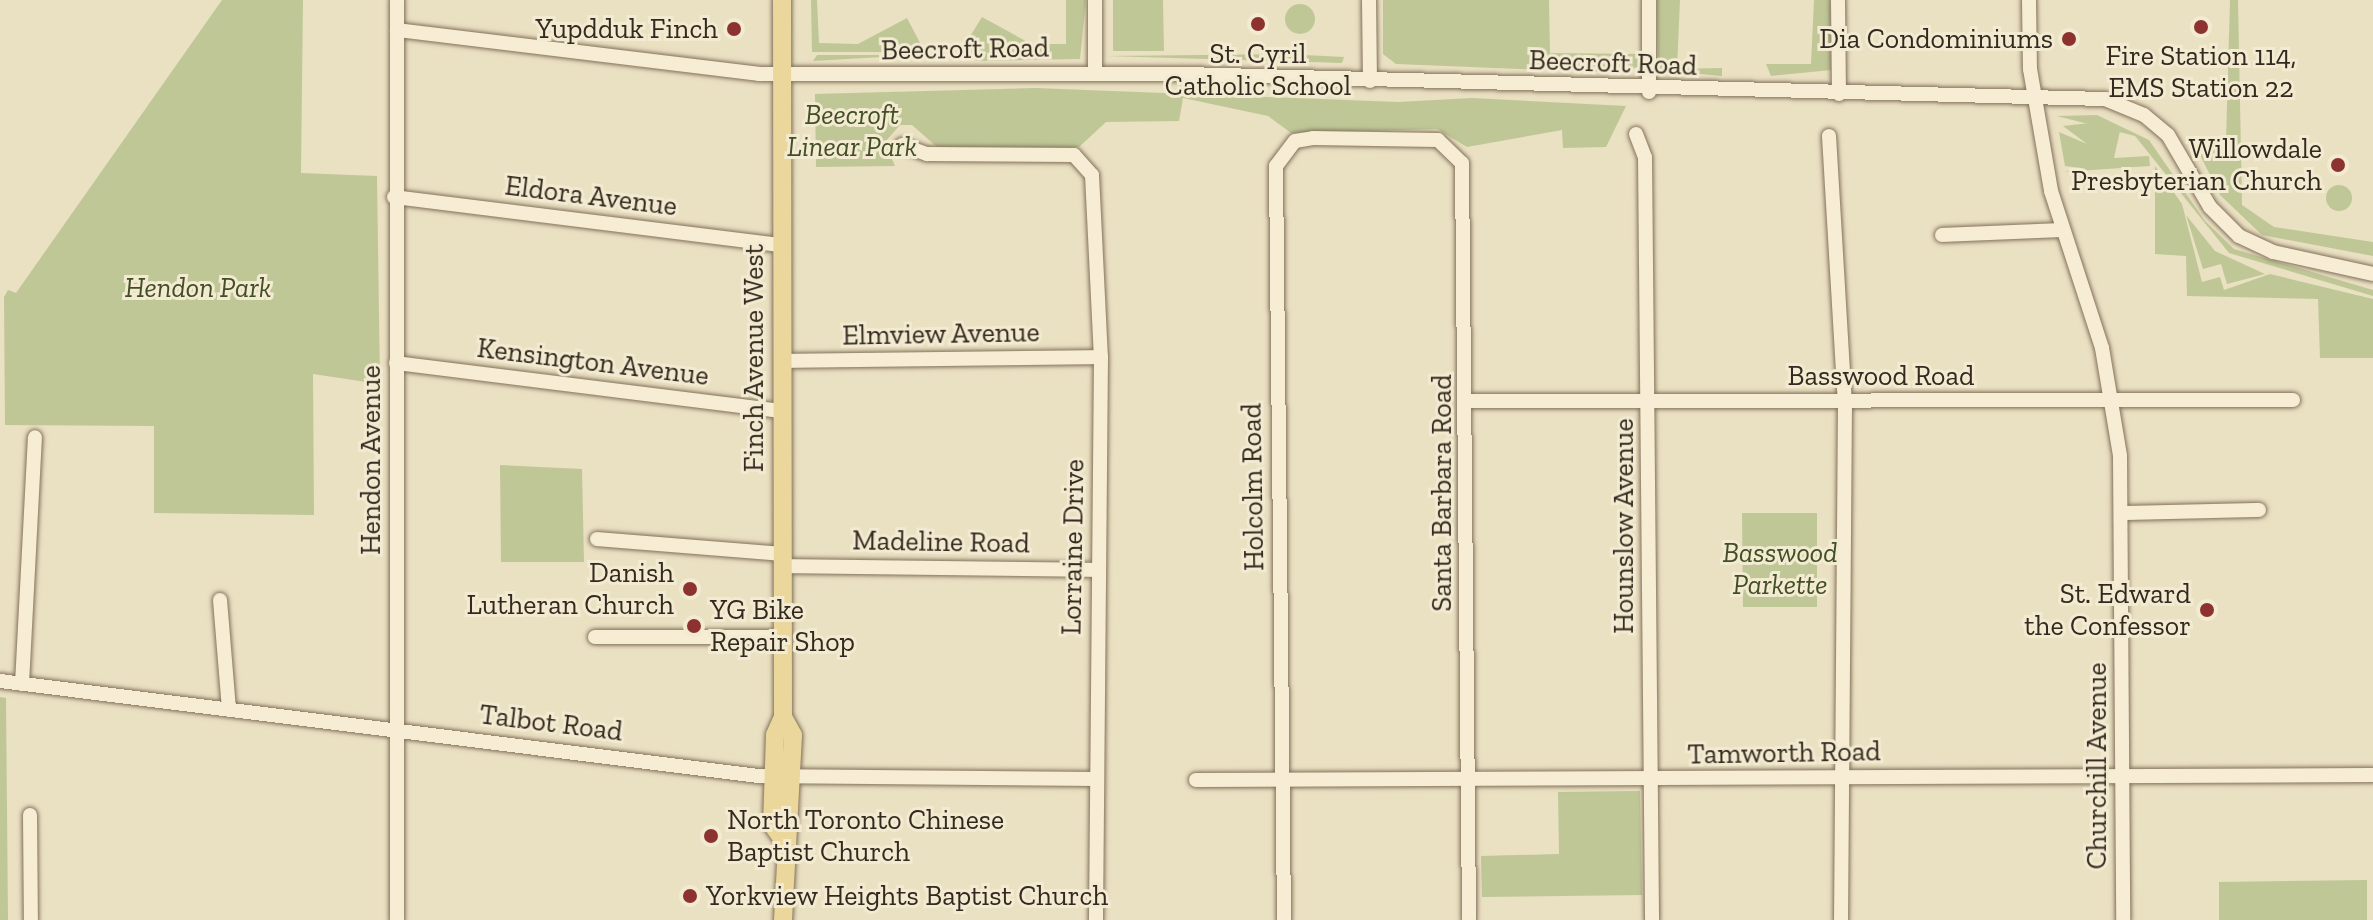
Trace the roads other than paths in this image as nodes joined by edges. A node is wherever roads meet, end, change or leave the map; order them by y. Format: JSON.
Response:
{"nodes":[{"id":1,"x":397,"y":0,"type":"edge"},
{"id":2,"x":782,"y":0,"type":"edge"},
{"id":3,"x":1095,"y":0,"type":"edge"},
{"id":4,"x":1369,"y":0,"type":"edge"},
{"id":5,"x":1649,"y":0,"type":"edge"},
{"id":6,"x":1838,"y":0,"type":"edge"},
{"id":7,"x":2029,"y":0,"type":"edge"},
{"id":8,"x":397,"y":30,"type":"junction"},
{"id":9,"x":1095,"y":74,"type":"junction"},
{"id":10,"x":782,"y":75,"type":"junction"},
{"id":11,"x":1370,"y":81,"type":"junction"},
{"id":12,"x":1649,"y":92,"type":"junction"},
{"id":13,"x":1839,"y":94,"type":"junction"},
{"id":14,"x":2034,"y":97,"type":"junction"},
{"id":15,"x":1636,"y":134,"type":"dead end"},
{"id":16,"x":1829,"y":136,"type":"dead end"},
{"id":17,"x":1375,"y":140,"type":"joint"},
{"id":18,"x":902,"y":145,"type":"dead end"},
{"id":19,"x":394,"y":197,"type":"junction"},
{"id":20,"x":2061,"y":230,"type":"junction"},
{"id":21,"x":1942,"y":235,"type":"dead end"},
{"id":22,"x":781,"y":245,"type":"junction"},
{"id":23,"x":2373,"y":274,"type":"edge"},
{"id":24,"x":1101,"y":357,"type":"junction"},
{"id":25,"x":782,"y":361,"type":"junction"},
{"id":26,"x":396,"y":363,"type":"junction"},
{"id":27,"x":2113,"y":400,"type":"junction"},
{"id":28,"x":2293,"y":400,"type":"dead end"},
{"id":29,"x":1469,"y":401,"type":"junction"},
{"id":30,"x":1650,"y":403,"type":"junction"},
{"id":31,"x":1845,"y":403,"type":"junction"},
{"id":32,"x":782,"y":411,"type":"junction"},
{"id":33,"x":35,"y":437,"type":"dead end"},
{"id":34,"x":2259,"y":510,"type":"dead end"},
{"id":35,"x":2122,"y":513,"type":"junction"},
{"id":36,"x":597,"y":539,"type":"dead end"},
{"id":37,"x":782,"y":560,"type":"junction"},
{"id":38,"x":1098,"y":570,"type":"junction"},
{"id":39,"x":220,"y":600,"type":"dead end"},
{"id":40,"x":595,"y":637,"type":"dead end"},
{"id":41,"x":782,"y":637,"type":"junction"},
{"id":42,"x":0,"y":681,"type":"edge"},
{"id":43,"x":22,"y":684,"type":"junction"},
{"id":44,"x":229,"y":710,"type":"junction"},
{"id":45,"x":397,"y":730,"type":"junction"},
{"id":46,"x":2123,"y":775,"type":"junction"},
{"id":47,"x":2373,"y":775,"type":"edge"},
{"id":48,"x":782,"y":777,"type":"junction"},
{"id":49,"x":1285,"y":778,"type":"junction"},
{"id":50,"x":1097,"y":779,"type":"junction"},
{"id":51,"x":1467,"y":779,"type":"junction"},
{"id":52,"x":1841,"y":779,"type":"junction"},
{"id":53,"x":1196,"y":780,"type":"dead end"},
{"id":54,"x":1651,"y":780,"type":"junction"},
{"id":55,"x":30,"y":815,"type":"dead end"},
{"id":56,"x":31,"y":920,"type":"edge"},
{"id":57,"x":397,"y":920,"type":"edge"},
{"id":58,"x":783,"y":920,"type":"edge"},
{"id":59,"x":1096,"y":920,"type":"edge"},
{"id":60,"x":1284,"y":920,"type":"edge"},
{"id":61,"x":1469,"y":920,"type":"edge"},
{"id":62,"x":1652,"y":920,"type":"edge"},
{"id":63,"x":1841,"y":920,"type":"edge"},
{"id":64,"x":2123,"y":920,"type":"edge"}],
"edges":[{"from":1,"to":8,"type":"street","name":"Hendon Avenue"},
{"from":2,"to":10,"type":"main road","name":"Finch Avenue West"},
{"from":3,"to":9,"type":"street"},
{"from":4,"to":11,"type":"street"},
{"from":5,"to":12,"type":"street"},
{"from":6,"to":13,"type":"street"},
{"from":7,"to":14,"type":"street","name":"Churchill Avenue"},
{"from":8,"to":10,"type":"street","name":"Beecroft Road"},
{"from":8,"to":19,"type":"street","name":"Hendon Avenue"},
{"from":9,"to":10,"type":"street","name":"Beecroft Road"},
{"from":9,"to":11,"type":"street","name":"Beecroft Road"},
{"from":10,"to":22,"type":"main road","name":"Finch Avenue West"},
{"from":11,"to":12,"type":"street","name":"Beecroft Road"},
{"from":12,"to":13,"type":"street","name":"Beecroft Road"},
{"from":13,"to":14,"type":"street","name":"Beecroft Road"},
{"from":14,"to":20,"type":"street","name":"Churchill Avenue"},
{"from":14,"to":23,"type":"street","name":"Beecroft Road"},
{"from":15,"to":30,"type":"street","name":"Hounslow Avenue"},
{"from":16,"to":31,"type":"street"},
{"from":17,"to":29,"type":"street","name":"Santa Barbara Road"},
{"from":17,"to":49,"type":"street","name":"Holcolm Road"},
{"from":18,"to":24,"type":"street","name":"Lorraine Drive"},
{"from":19,"to":22,"type":"street","name":"Eldora Avenue"},
{"from":19,"to":26,"type":"street","name":"Hendon Avenue"},
{"from":20,"to":21,"type":"street"},
{"from":20,"to":27,"type":"street","name":"Churchill Avenue"},
{"from":22,"to":25,"type":"main road","name":"Finch Avenue West"},
{"from":24,"to":25,"type":"street","name":"Elmview Avenue"},
{"from":24,"to":38,"type":"street","name":"Lorraine Drive"},
{"from":25,"to":32,"type":"main road","name":"Finch Avenue West"},
{"from":26,"to":32,"type":"street","name":"Kensington Avenue"},
{"from":26,"to":45,"type":"street","name":"Hendon Avenue"},
{"from":27,"to":28,"type":"street","name":"Basswood Road"},
{"from":27,"to":31,"type":"street","name":"Basswood Road"},
{"from":27,"to":35,"type":"street","name":"Churchill Avenue"},
{"from":29,"to":30,"type":"street","name":"Basswood Road"},
{"from":29,"to":51,"type":"street","name":"Santa Barbara Road"},
{"from":30,"to":31,"type":"street","name":"Basswood Road"},
{"from":30,"to":54,"type":"street","name":"Hounslow Avenue"},
{"from":31,"to":52,"type":"street"},
{"from":32,"to":37,"type":"main road","name":"Finch Avenue West"},
{"from":33,"to":43,"type":"street"},
{"from":34,"to":35,"type":"street"},
{"from":35,"to":46,"type":"street","name":"Churchill Avenue"},
{"from":36,"to":37,"type":"street","name":"Madeline Road"},
{"from":37,"to":38,"type":"street","name":"Madeline Road"},
{"from":37,"to":41,"type":"main road","name":"Finch Avenue West"},
{"from":38,"to":50,"type":"street","name":"Lorraine Drive"},
{"from":39,"to":44,"type":"street"},
{"from":40,"to":41,"type":"street"},
{"from":41,"to":48,"type":"main road","name":"Finch Avenue West"},
{"from":42,"to":43,"type":"street","name":"Talbot Road"},
{"from":43,"to":44,"type":"street","name":"Talbot Road"},
{"from":44,"to":45,"type":"street","name":"Talbot Road"},
{"from":45,"to":48,"type":"street","name":"Talbot Road"},
{"from":45,"to":57,"type":"street","name":"Hendon Avenue"},
{"from":46,"to":47,"type":"street","name":"Tamworth Road"},
{"from":46,"to":52,"type":"street","name":"Tamworth Road"},
{"from":46,"to":64,"type":"street","name":"Churchill Avenue"},
{"from":48,"to":50,"type":"street","name":"Talbot Road"},
{"from":48,"to":58,"type":"main road","name":"Finch Avenue West"},
{"from":49,"to":51,"type":"street","name":"Tamworth Road"},
{"from":49,"to":53,"type":"street","name":"Tamworth Road"},
{"from":49,"to":60,"type":"street","name":"Holcolm Road"},
{"from":50,"to":59,"type":"street","name":"Lorraine Drive"},
{"from":51,"to":54,"type":"street","name":"Tamworth Road"},
{"from":51,"to":61,"type":"street","name":"Santa Barbara Road"},
{"from":52,"to":54,"type":"street","name":"Tamworth Road"},
{"from":52,"to":63,"type":"street"},
{"from":54,"to":62,"type":"street","name":"Hounslow Avenue"},
{"from":55,"to":56,"type":"street"}]}
